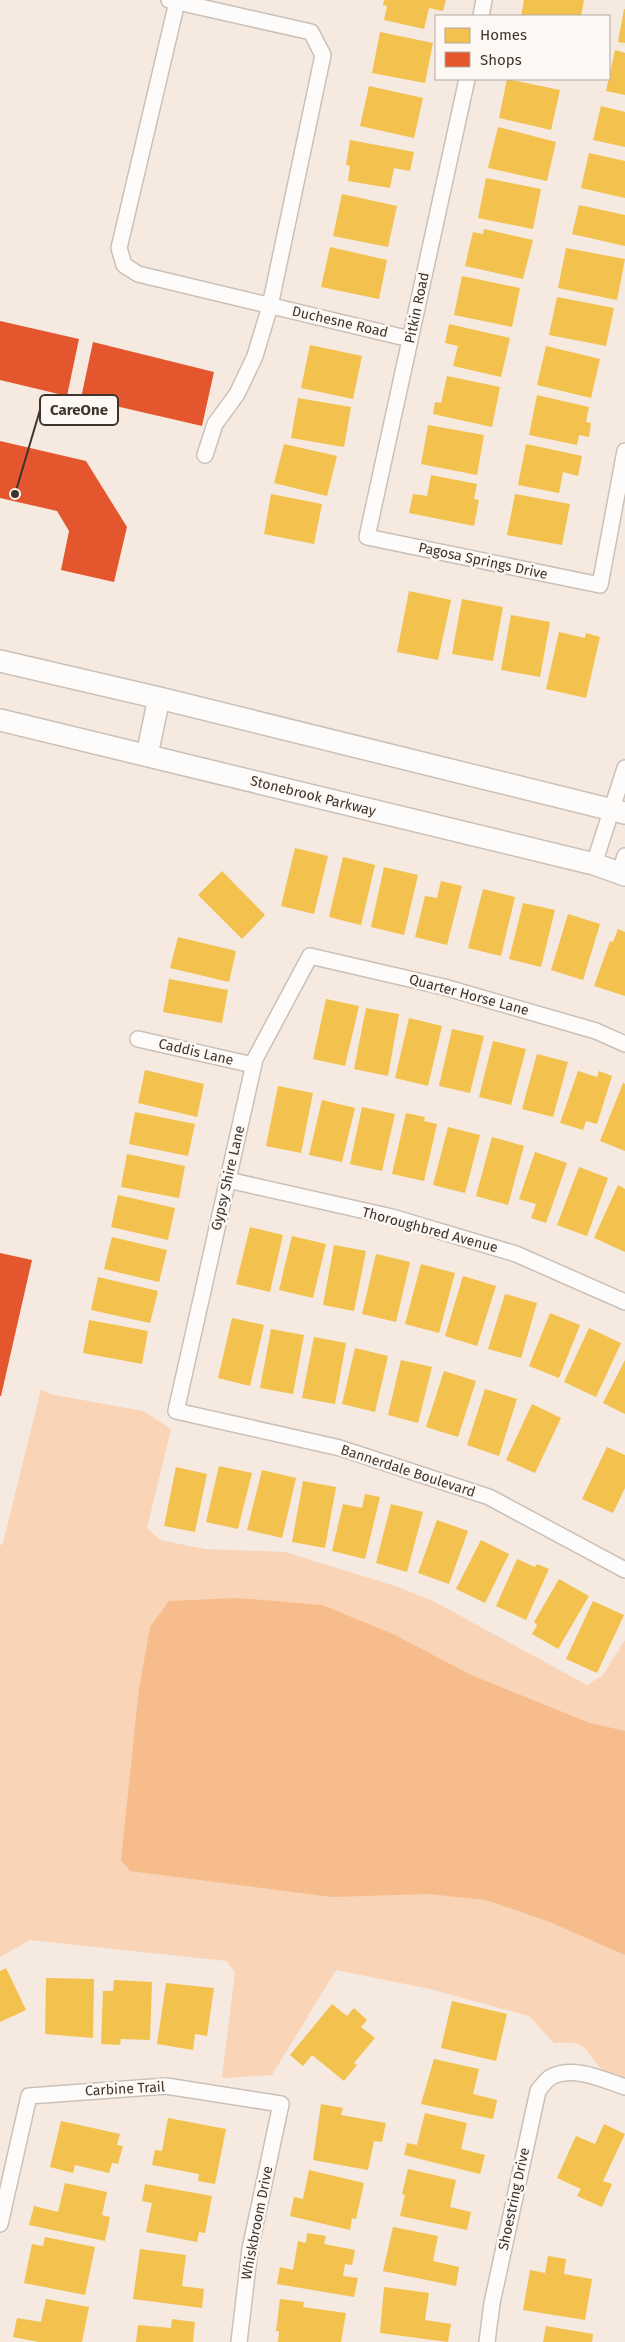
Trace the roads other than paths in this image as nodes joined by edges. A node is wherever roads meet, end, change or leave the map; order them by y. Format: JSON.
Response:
{"nodes":[{"id":1,"x":484,"y":0,"type":"edge"},
{"id":2,"x":173,"y":1,"type":"edge"},
{"id":3,"x":481,"y":15,"type":"edge"},
{"id":4,"x":467,"y":80,"type":"edge"},
{"id":5,"x":270,"y":306,"type":"junction"},
{"id":6,"x":410,"y":339,"type":"junction"},
{"id":7,"x":625,"y":450,"type":"edge"},
{"id":8,"x":205,"y":455,"type":"dead end"},
{"id":9,"x":367,"y":537,"type":"joint"},
{"id":10,"x":0,"y":661,"type":"edge"},
{"id":11,"x":159,"y":698,"type":"junction"},
{"id":12,"x":0,"y":720,"type":"edge"},
{"id":13,"x":146,"y":755,"type":"junction"},
{"id":14,"x":625,"y":768,"type":"edge"},
{"id":15,"x":618,"y":811,"type":"edge"},
{"id":16,"x":594,"y":864,"type":"junction"},
{"id":17,"x":623,"y":868,"type":"edge"},
{"id":18,"x":310,"y":956,"type":"joint"},
{"id":19,"x":138,"y":1039,"type":"dead end"},
{"id":20,"x":625,"y":1044,"type":"edge"},
{"id":21,"x":253,"y":1065,"type":"junction"},
{"id":22,"x":228,"y":1180,"type":"junction"},
{"id":23,"x":625,"y":1302,"type":"edge"},
{"id":24,"x":176,"y":1411,"type":"joint"},
{"id":25,"x":625,"y":1570,"type":"edge"},
{"id":26,"x":625,"y":2087,"type":"edge"},
{"id":27,"x":281,"y":2104,"type":"joint"},
{"id":28,"x":0,"y":2224,"type":"edge"},
{"id":29,"x":239,"y":2342,"type":"edge"},
{"id":30,"x":487,"y":2342,"type":"edge"}],
"edges":[{"from":1,"to":3,"type":"street"},
{"from":2,"to":5,"type":"street","name":"Duchesne Road"},
{"from":2,"to":5,"type":"street"},
{"from":4,"to":6,"type":"street","name":"Pitkin Road"},
{"from":5,"to":6,"type":"street","name":"Duchesne Road"},
{"from":5,"to":8,"type":"street"},
{"from":6,"to":9,"type":"street","name":"Pitkin Road"},
{"from":7,"to":9,"type":"street","name":"Pagosa Springs Drive"},
{"from":10,"to":11,"type":"main road"},
{"from":11,"to":13,"type":"main road"},
{"from":11,"to":15,"type":"main road"},
{"from":12,"to":13,"type":"main road","name":"Stonebrook Parkway"},
{"from":13,"to":16,"type":"main road","name":"Stonebrook Parkway"},
{"from":14,"to":15,"type":"street"},
{"from":15,"to":16,"type":"street"},
{"from":16,"to":17,"type":"main road","name":"Stonebrook Parkway"},
{"from":18,"to":20,"type":"street","name":"Quarter Horse Lane"},
{"from":18,"to":21,"type":"street","name":"Gypsy Shire Lane"},
{"from":19,"to":21,"type":"street","name":"Caddis Lane"},
{"from":21,"to":22,"type":"street","name":"Gypsy Shire Lane"},
{"from":22,"to":23,"type":"street","name":"Thoroughbred Avenue"},
{"from":22,"to":24,"type":"street","name":"Gypsy Shire Lane"},
{"from":24,"to":25,"type":"street","name":"Bannerdale Boulevard"},
{"from":26,"to":30,"type":"street","name":"Shoestring Drive"},
{"from":27,"to":28,"type":"street","name":"Carbine Trail"},
{"from":27,"to":29,"type":"street","name":"Whiskbroom Drive"}]}
